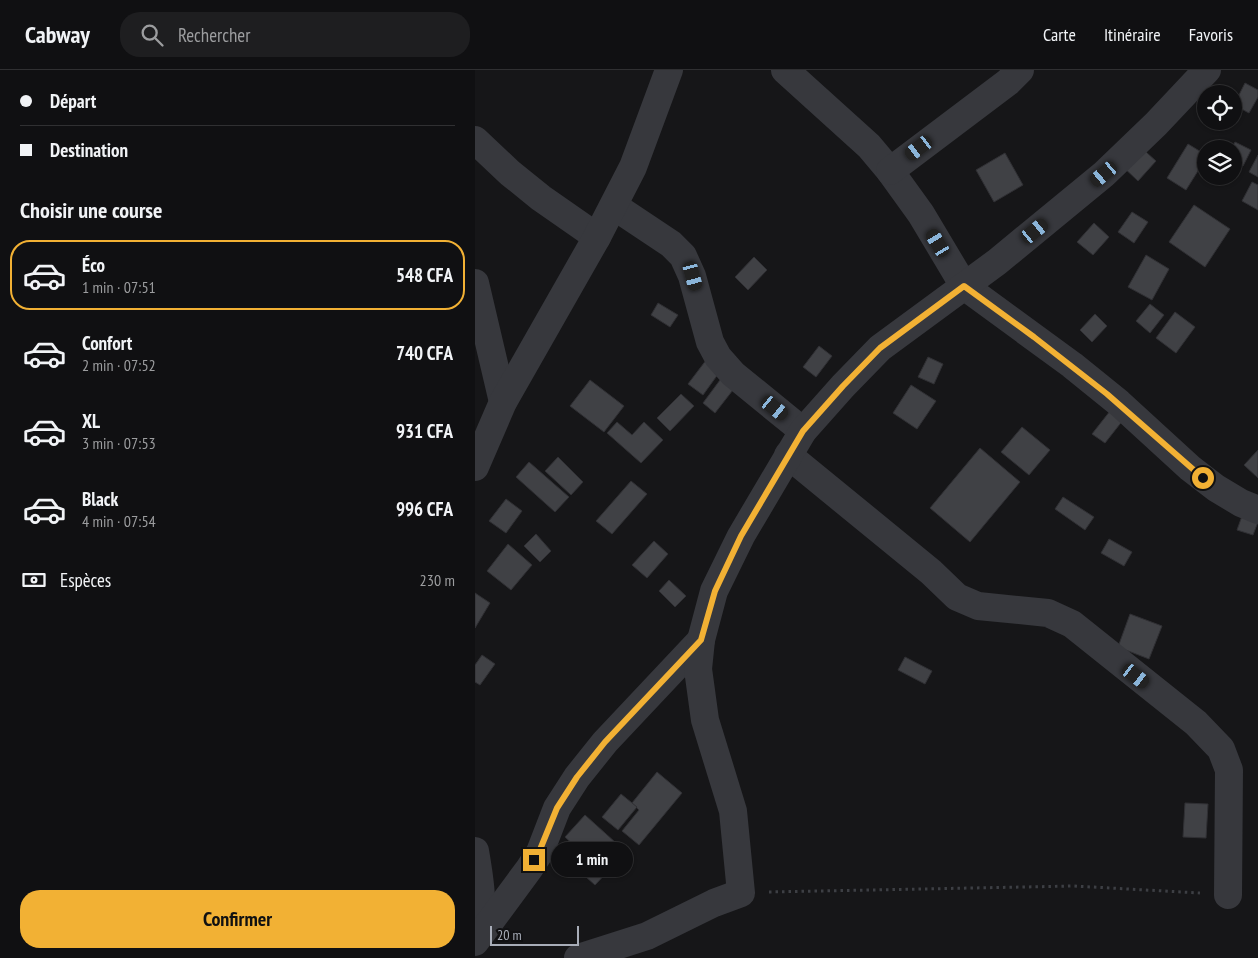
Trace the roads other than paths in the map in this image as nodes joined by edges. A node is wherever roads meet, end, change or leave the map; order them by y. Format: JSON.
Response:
{"nodes":[{"id":1,"x":669,"y":70,"type":"edge"},
{"id":2,"x":785,"y":70,"type":"edge"},
{"id":3,"x":1020,"y":70,"type":"edge"},
{"id":4,"x":1207,"y":70,"type":"edge"},
{"id":5,"x":475,"y":140,"type":"edge"},
{"id":6,"x":890,"y":171,"type":"junction"},
{"id":7,"x":614,"y":206,"type":"junction"},
{"id":8,"x":597,"y":237,"type":"junction"},
{"id":9,"x":475,"y":283,"type":"edge"},
{"id":10,"x":964,"y":286,"type":"junction"},
{"id":11,"x":503,"y":402,"type":"junction"},
{"id":12,"x":803,"y":431,"type":"junction"},
{"id":13,"x":788,"y":455,"type":"junction"},
{"id":14,"x":475,"y":467,"type":"edge"},
{"id":15,"x":1258,"y":510,"type":"edge"},
{"id":16,"x":701,"y":640,"type":"junction"},
{"id":17,"x":475,"y":851,"type":"edge"},
{"id":18,"x":1229,"y":895,"type":"road end"},
{"id":19,"x":475,"y":942,"type":"edge"},
{"id":20,"x":578,"y":958,"type":"edge"}],
"edges":[{"from":1,"to":7,"type":"street"},
{"from":2,"to":6,"type":"street"},
{"from":3,"to":6,"type":"street"},
{"from":4,"to":10,"type":"street"},
{"from":5,"to":8,"type":"street"},
{"from":6,"to":10,"type":"street"},
{"from":7,"to":8,"type":"street"},
{"from":7,"to":12,"type":"street"},
{"from":8,"to":11,"type":"street"},
{"from":9,"to":11,"type":"street"},
{"from":10,"to":12,"type":"street"},
{"from":10,"to":15,"type":"street"},
{"from":11,"to":14,"type":"street"},
{"from":12,"to":13,"type":"street"},
{"from":13,"to":16,"type":"street"},
{"from":13,"to":18,"type":"street"},
{"from":16,"to":19,"type":"street"},
{"from":16,"to":20,"type":"street"},
{"from":17,"to":19,"type":"street"}]}
